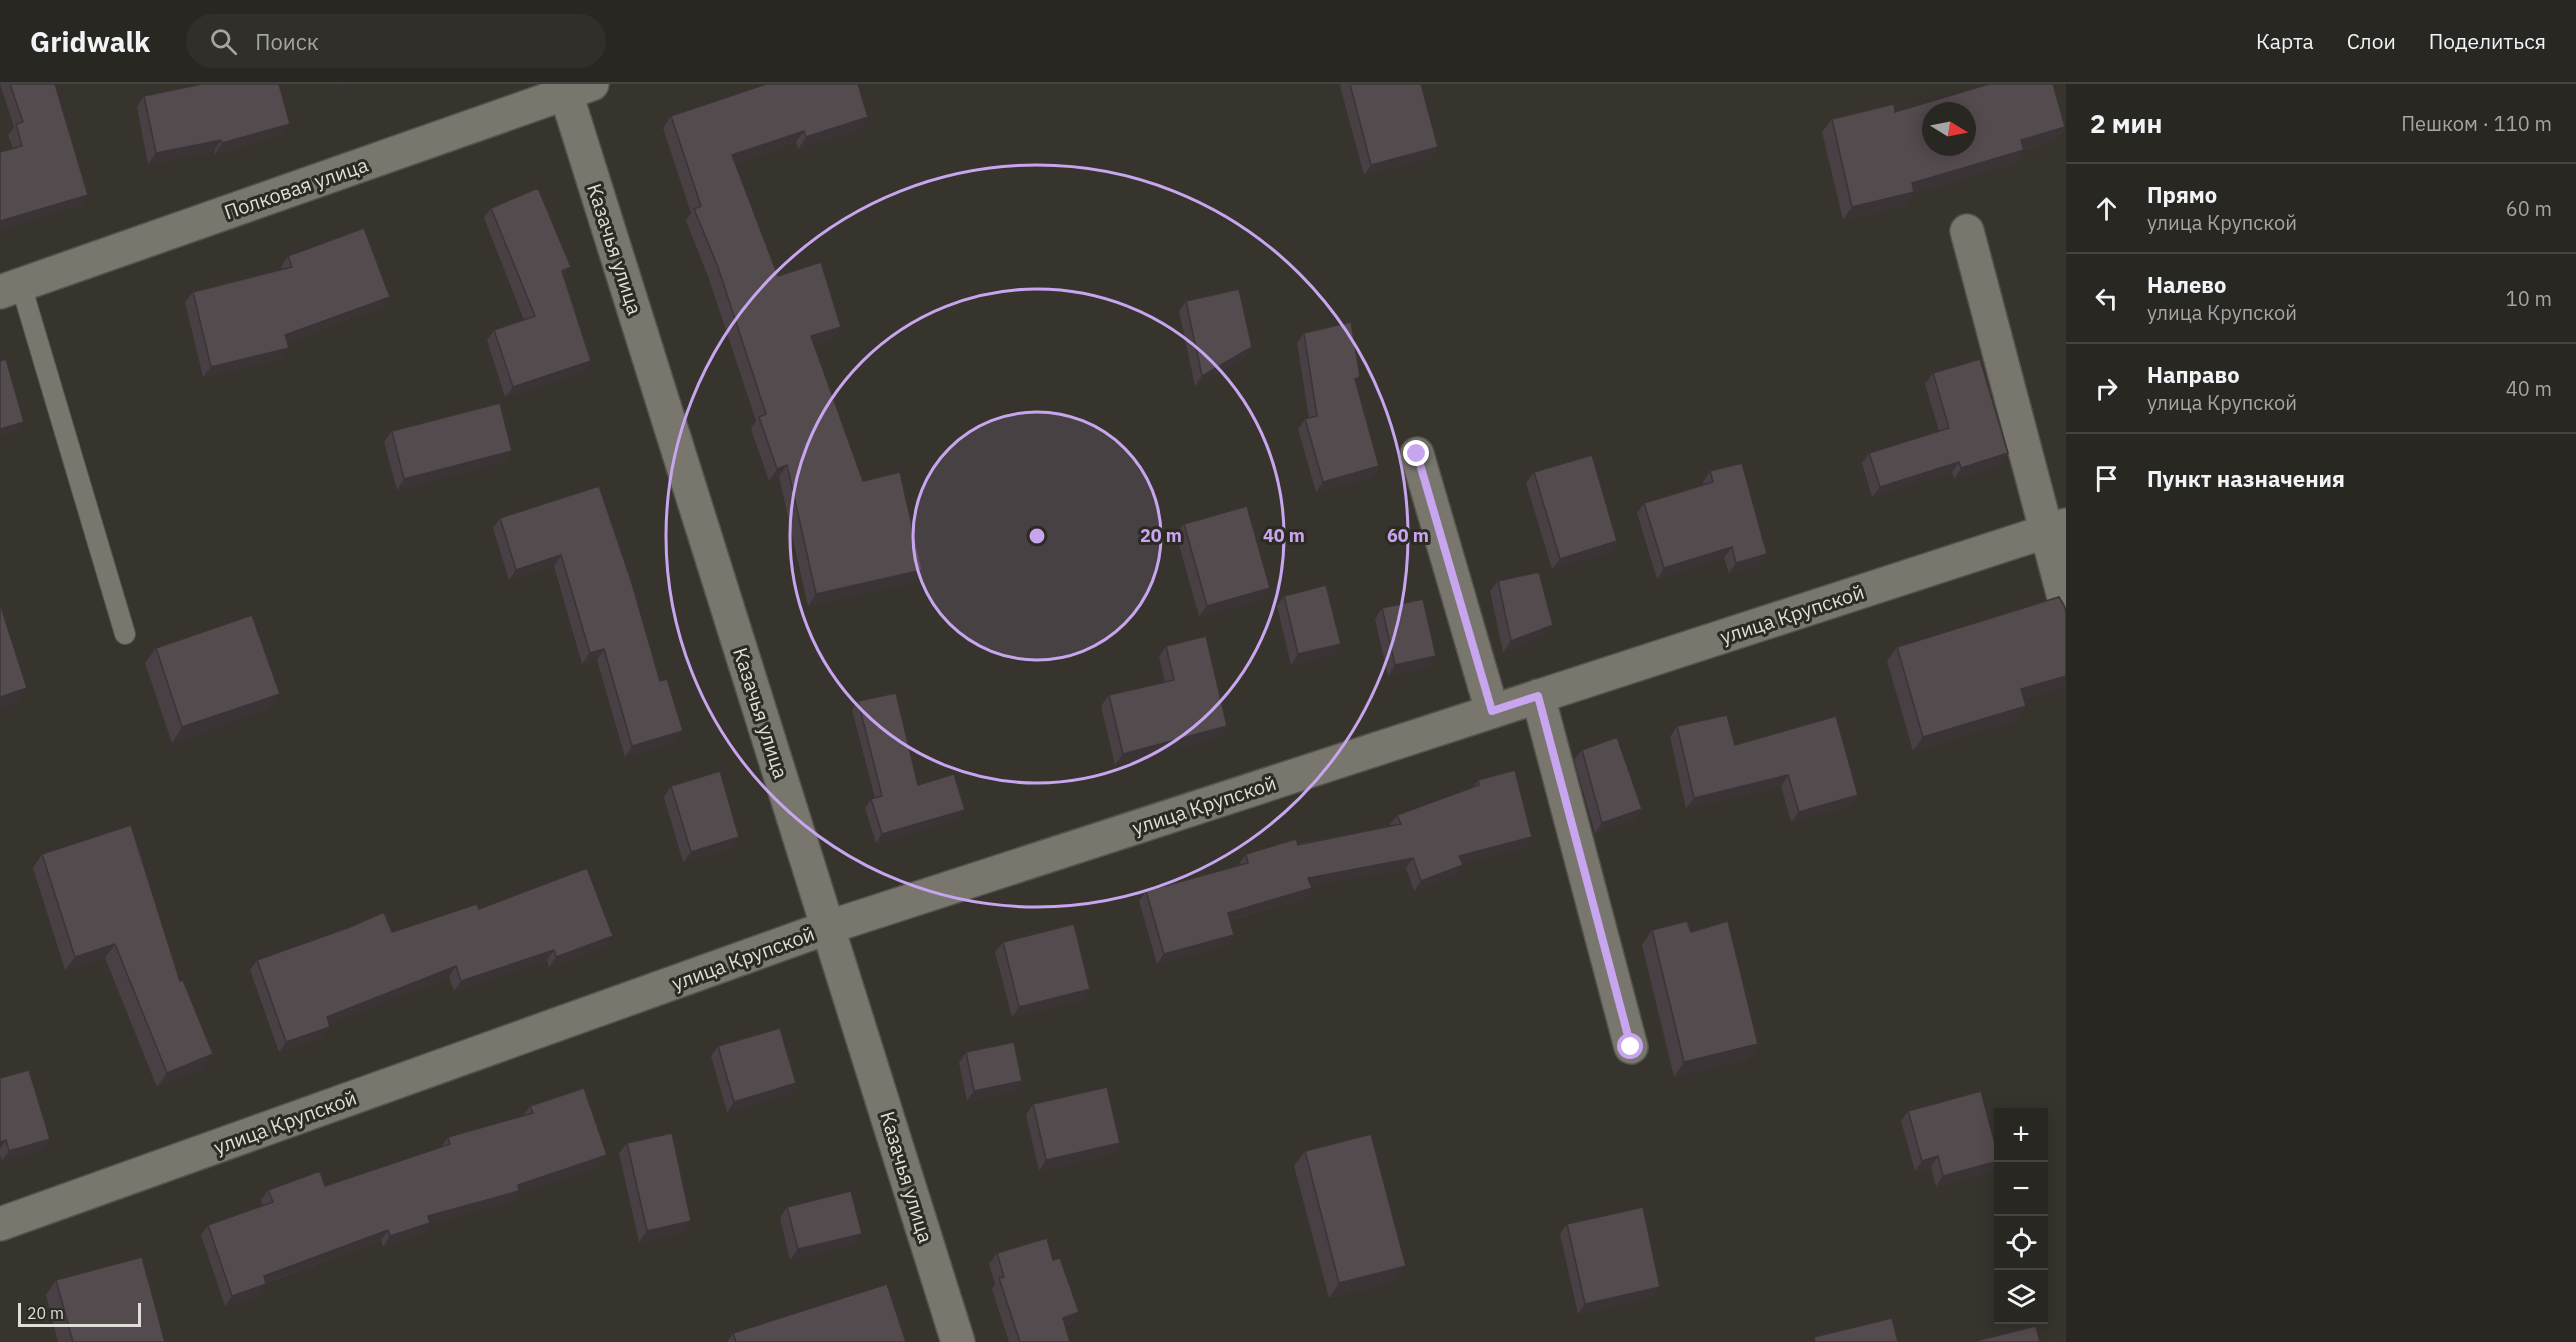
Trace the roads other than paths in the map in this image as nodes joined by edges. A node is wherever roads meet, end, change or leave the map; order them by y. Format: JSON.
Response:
{"nodes":[{"id":1,"x":573,"y":87,"type":"edge"},
{"id":2,"x":1967,"y":231,"type":"dead end"},
{"id":3,"x":10,"y":288,"type":"edge"},
{"id":4,"x":1417,"y":454,"type":"dead end"},
{"id":5,"x":2056,"y":528,"type":"edge"},
{"id":6,"x":2066,"y":605,"type":"edge"},
{"id":7,"x":125,"y":634,"type":"dead end"},
{"id":8,"x":1538,"y":696,"type":"junction"},
{"id":9,"x":1492,"y":711,"type":"junction"},
{"id":10,"x":829,"y":927,"type":"junction"},
{"id":11,"x":1631,"y":1047,"type":"dead end"},
{"id":12,"x":0,"y":1224,"type":"edge"},
{"id":13,"x":958,"y":1342,"type":"edge"}],
"edges":[{"from":1,"to":3,"type":"street","name":"Полковая улица"},
{"from":1,"to":10,"type":"street","name":"Казачья улица"},
{"from":2,"to":5,"type":"street"},
{"from":3,"to":7,"type":"lane"},
{"from":4,"to":9,"type":"street"},
{"from":5,"to":6,"type":"street"},
{"from":5,"to":8,"type":"street","name":"улица Крупской"},
{"from":8,"to":9,"type":"street","name":"улица Крупской"},
{"from":8,"to":11,"type":"street"},
{"from":9,"to":10,"type":"street","name":"улица Крупской"},
{"from":10,"to":12,"type":"street","name":"улица Крупской"},
{"from":10,"to":13,"type":"street","name":"Казачья улица"}]}
